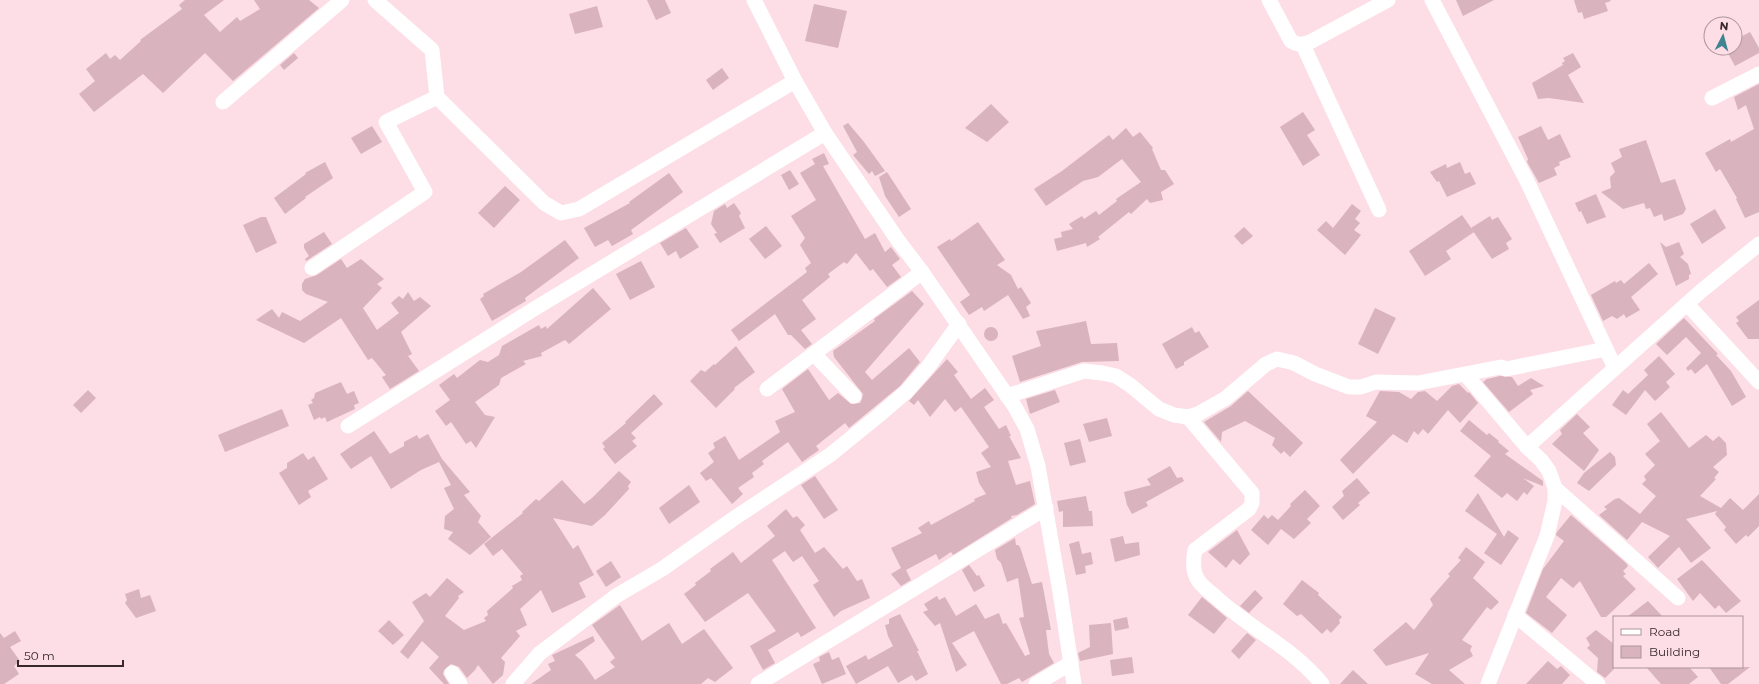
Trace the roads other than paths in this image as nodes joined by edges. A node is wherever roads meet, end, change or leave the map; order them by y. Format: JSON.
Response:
{"nodes":[{"id":1,"x":342,"y":0,"type":"edge"},
{"id":2,"x":375,"y":0,"type":"edge"},
{"id":3,"x":754,"y":0,"type":"edge"},
{"id":4,"x":1270,"y":0,"type":"edge"},
{"id":5,"x":1388,"y":0,"type":"edge"},
{"id":6,"x":1432,"y":0,"type":"edge"},
{"id":7,"x":1302,"y":45,"type":"junction"},
{"id":8,"x":1759,"y":74,"type":"edge"},
{"id":9,"x":795,"y":81,"type":"junction"},
{"id":10,"x":437,"y":97,"type":"junction"},
{"id":11,"x":1712,"y":98,"type":"dead end"},
{"id":12,"x":223,"y":102,"type":"dead end"},
{"id":13,"x":825,"y":133,"type":"junction"},
{"id":14,"x":1379,"y":210,"type":"dead end"},
{"id":15,"x":1759,"y":244,"type":"edge"},
{"id":16,"x":312,"y":268,"type":"dead end"},
{"id":17,"x":922,"y":272,"type":"junction"},
{"id":18,"x":1687,"y":304,"type":"junction"},
{"id":19,"x":958,"y":324,"type":"junction"},
{"id":20,"x":1606,"y":348,"type":"junction"},
{"id":21,"x":814,"y":354,"type":"junction"},
{"id":22,"x":1615,"y":368,"type":"junction"},
{"id":23,"x":1466,"y":375,"type":"junction"},
{"id":24,"x":1759,"y":382,"type":"edge"},
{"id":25,"x":767,"y":389,"type":"dead end"},
{"id":26,"x":854,"y":396,"type":"dead end"},
{"id":27,"x":1008,"y":396,"type":"junction"},
{"id":28,"x":1188,"y":417,"type":"junction"},
{"id":29,"x":348,"y":426,"type":"dead end"},
{"id":30,"x":1527,"y":447,"type":"junction"},
{"id":31,"x":1555,"y":488,"type":"junction"},
{"id":32,"x":1046,"y":508,"type":"junction"},
{"id":33,"x":1678,"y":598,"type":"dead end"},
{"id":34,"x":1515,"y":615,"type":"junction"},
{"id":35,"x":1071,"y":663,"type":"junction"},
{"id":36,"x":513,"y":684,"type":"edge"},
{"id":37,"x":758,"y":684,"type":"edge"},
{"id":38,"x":1036,"y":684,"type":"edge"},
{"id":39,"x":1074,"y":684,"type":"edge"},
{"id":40,"x":1322,"y":684,"type":"edge"},
{"id":41,"x":1488,"y":684,"type":"edge"},
{"id":42,"x":1598,"y":684,"type":"edge"}],
"edges":[{"from":1,"to":12,"type":"street"},
{"from":2,"to":10,"type":"street"},
{"from":3,"to":9,"type":"street"},
{"from":4,"to":7,"type":"street"},
{"from":5,"to":7,"type":"street"},
{"from":6,"to":20,"type":"street"},
{"from":7,"to":14,"type":"street"},
{"from":8,"to":11,"type":"street"},
{"from":9,"to":10,"type":"street"},
{"from":9,"to":13,"type":"street"},
{"from":10,"to":16,"type":"street"},
{"from":13,"to":17,"type":"street"},
{"from":13,"to":29,"type":"street"},
{"from":15,"to":18,"type":"street"},
{"from":17,"to":19,"type":"street"},
{"from":17,"to":21,"type":"street"},
{"from":18,"to":22,"type":"street"},
{"from":18,"to":24,"type":"street"},
{"from":19,"to":27,"type":"street"},
{"from":19,"to":36,"type":"street"},
{"from":20,"to":22,"type":"street"},
{"from":20,"to":23,"type":"street"},
{"from":21,"to":25,"type":"street"},
{"from":21,"to":26,"type":"street"},
{"from":22,"to":30,"type":"street"},
{"from":23,"to":28,"type":"street"},
{"from":23,"to":30,"type":"street"},
{"from":27,"to":28,"type":"street"},
{"from":27,"to":32,"type":"street"},
{"from":28,"to":40,"type":"street"},
{"from":30,"to":31,"type":"street"},
{"from":31,"to":33,"type":"street"},
{"from":31,"to":34,"type":"street"},
{"from":32,"to":35,"type":"street"},
{"from":32,"to":37,"type":"street"},
{"from":34,"to":41,"type":"street"},
{"from":34,"to":42,"type":"street"},
{"from":35,"to":38,"type":"street"},
{"from":35,"to":39,"type":"street"}]}
